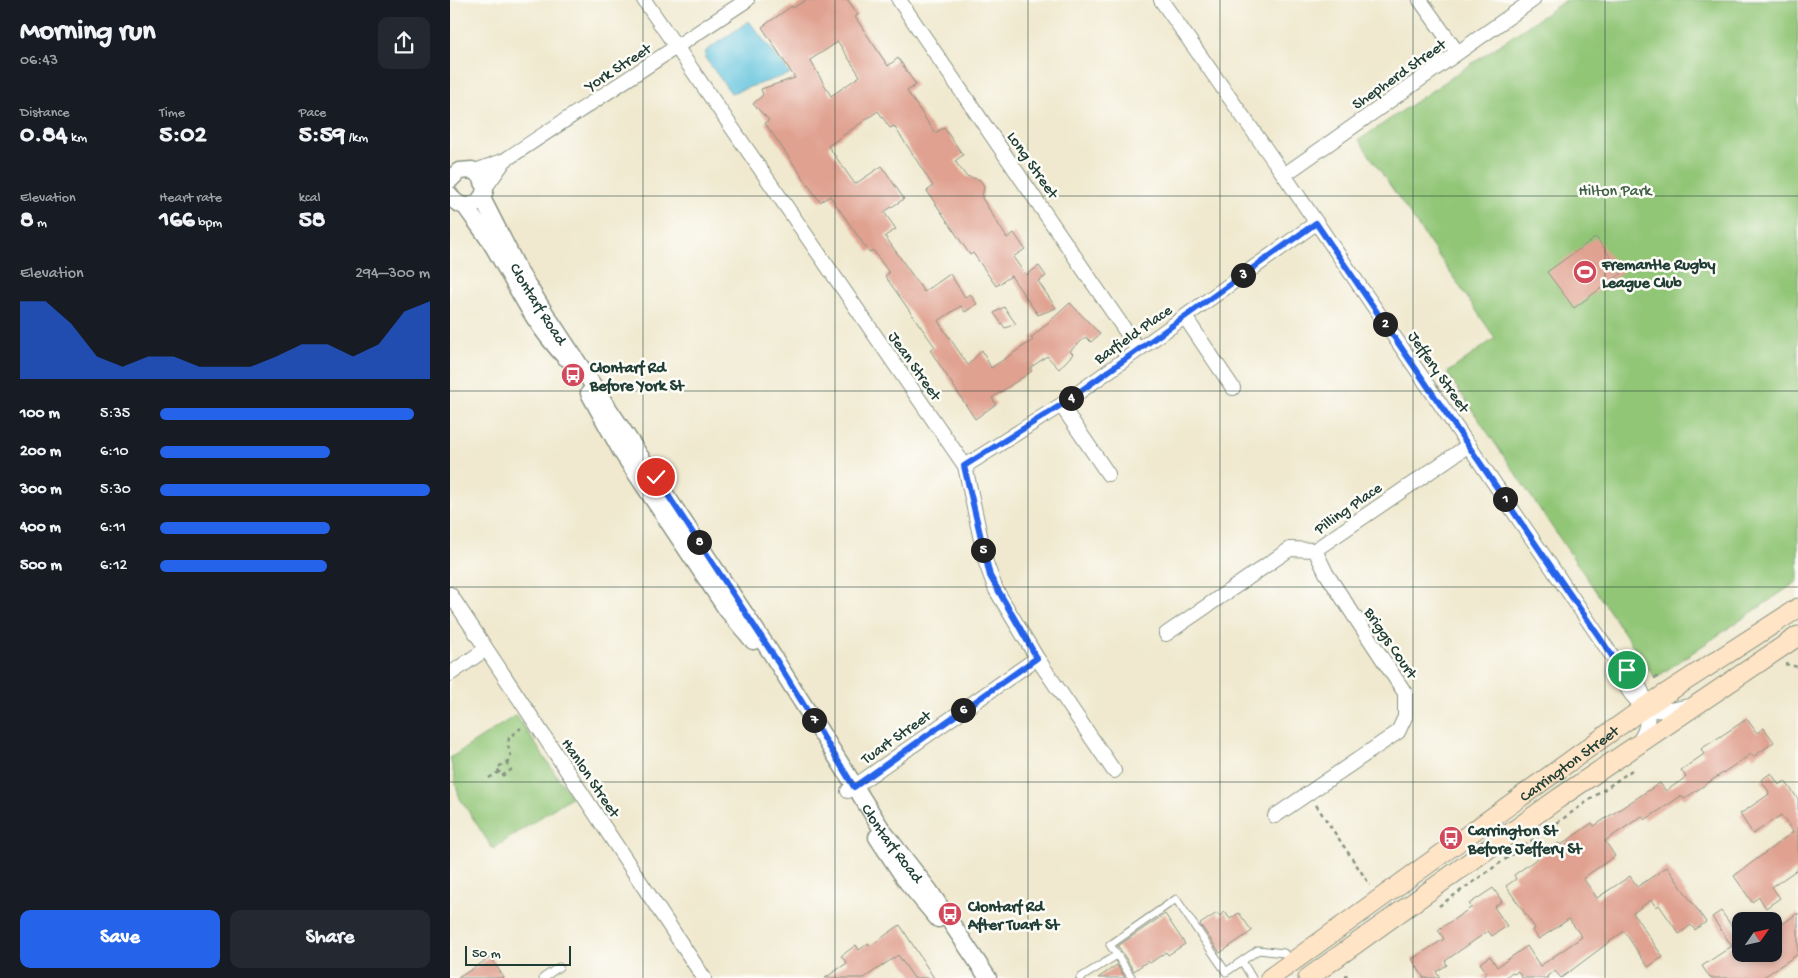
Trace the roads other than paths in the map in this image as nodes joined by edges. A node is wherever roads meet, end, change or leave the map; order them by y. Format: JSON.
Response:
{"nodes":[{"id":1,"x":644,"y":0,"type":"edge"},
{"id":2,"x":747,"y":0,"type":"edge"},
{"id":3,"x":899,"y":0,"type":"edge"},
{"id":4,"x":1160,"y":0,"type":"edge"},
{"id":5,"x":1420,"y":0,"type":"edge"},
{"id":6,"x":1533,"y":0,"type":"edge"},
{"id":7,"x":676,"y":48,"type":"junction"},
{"id":8,"x":1457,"y":52,"type":"junction"},
{"id":9,"x":505,"y":160,"type":"junction"},
{"id":10,"x":463,"y":167,"type":"edge"},
{"id":11,"x":1284,"y":175,"type":"junction"},
{"id":12,"x":450,"y":180,"type":"edge"},
{"id":13,"x":484,"y":193,"type":"junction"},
{"id":14,"x":450,"y":195,"type":"edge"},
{"id":15,"x":465,"y":206,"type":"junction"},
{"id":16,"x":1316,"y":223,"type":"junction"},
{"id":17,"x":1185,"y":317,"type":"junction"},
{"id":18,"x":1138,"y":349,"type":"junction"},
{"id":19,"x":1233,"y":388,"type":"dead end"},
{"id":20,"x":1061,"y":405,"type":"junction"},
{"id":21,"x":1469,"y":445,"type":"junction"},
{"id":22,"x":964,"y":466,"type":"junction"},
{"id":23,"x":1108,"y":474,"type":"dead end"},
{"id":24,"x":1315,"y":550,"type":"junction"},
{"id":25,"x":450,"y":594,"type":"edge"},
{"id":26,"x":1798,"y":608,"type":"edge"},
{"id":27,"x":1166,"y":634,"type":"dead end"},
{"id":28,"x":1798,"y":636,"type":"edge"},
{"id":29,"x":486,"y":649,"type":"junction"},
{"id":30,"x":1037,"y":658,"type":"junction"},
{"id":31,"x":450,"y":674,"type":"edge"},
{"id":32,"x":1698,"y":704,"type":"junction"},
{"id":33,"x":1645,"y":707,"type":"junction"},
{"id":34,"x":1636,"y":746,"type":"junction"},
{"id":35,"x":1114,"y":771,"type":"dead end"},
{"id":36,"x":851,"y":789,"type":"junction"},
{"id":37,"x":1275,"y":816,"type":"dead end"},
{"id":38,"x":1117,"y":955,"type":"junction"},
{"id":39,"x":1242,"y":962,"type":"junction"},
{"id":40,"x":1291,"y":963,"type":"junction"},
{"id":41,"x":559,"y":967,"type":"dead end"},
{"id":42,"x":543,"y":978,"type":"edge"},
{"id":43,"x":704,"y":978,"type":"edge"},
{"id":44,"x":977,"y":978,"type":"edge"},
{"id":45,"x":988,"y":978,"type":"edge"},
{"id":46,"x":1080,"y":978,"type":"edge"},
{"id":47,"x":1132,"y":978,"type":"edge"},
{"id":48,"x":1252,"y":978,"type":"edge"},
{"id":49,"x":1270,"y":978,"type":"edge"},
{"id":50,"x":1308,"y":978,"type":"edge"}],
"edges":[{"from":1,"to":7,"type":"street","name":"Jean Street"},
{"from":2,"to":7,"type":"street","name":"York Street"},
{"from":3,"to":18,"type":"street","name":"Long Street"},
{"from":4,"to":11,"type":"street","name":"Jeffery Street"},
{"from":5,"to":8,"type":"street"},
{"from":6,"to":8,"type":"street","name":"Shepherd Street"},
{"from":7,"to":9,"type":"street","name":"York Street"},
{"from":7,"to":22,"type":"street","name":"Jean Street"},
{"from":8,"to":11,"type":"street","name":"Shepherd Street"},
{"from":9,"to":10,"type":"street","name":"York Street"},
{"from":9,"to":13,"type":"street","name":"York Street"},
{"from":10,"to":12,"type":"street"},
{"from":10,"to":13,"type":"street","name":"Clontarf Road"},
{"from":11,"to":16,"type":"street","name":"Jeffery Street"},
{"from":13,"to":15,"type":"street"},
{"from":13,"to":36,"type":"street","name":"Clontarf Road"},
{"from":14,"to":15,"type":"street","name":"Clontarf Road"},
{"from":15,"to":36,"type":"street","name":"Clontarf Road"},
{"from":16,"to":17,"type":"street","name":"Barfield Place"},
{"from":16,"to":21,"type":"street","name":"Jeffery Street"},
{"from":17,"to":18,"type":"street","name":"Barfield Place"},
{"from":17,"to":19,"type":"street"},
{"from":18,"to":20,"type":"street","name":"Barfield Place"},
{"from":20,"to":22,"type":"street","name":"Barfield Place"},
{"from":20,"to":23,"type":"street"},
{"from":21,"to":24,"type":"street","name":"Pilling Place"},
{"from":21,"to":33,"type":"street","name":"Jeffery Street"},
{"from":22,"to":30,"type":"street","name":"Jean Street"},
{"from":24,"to":27,"type":"street","name":"Pilling Place"},
{"from":24,"to":37,"type":"street","name":"Briggs Court"},
{"from":25,"to":29,"type":"street","name":"Hanlon Street"},
{"from":26,"to":33,"type":"main road","name":"Carrington Street"},
{"from":28,"to":32,"type":"main road","name":"Carrington Street"},
{"from":29,"to":31,"type":"street"},
{"from":29,"to":43,"type":"street","name":"Hanlon Street"},
{"from":30,"to":35,"type":"street","name":"Jean Street"},
{"from":30,"to":36,"type":"street","name":"Tuart Street"},
{"from":32,"to":33,"type":"street"},
{"from":32,"to":34,"type":"main road","name":"Carrington Street"},
{"from":33,"to":34,"type":"street","name":"Jeffery Street"},
{"from":33,"to":40,"type":"main road","name":"Carrington Street"},
{"from":34,"to":50,"type":"main road","name":"Carrington Street"},
{"from":36,"to":44,"type":"street","name":"Clontarf Road"},
{"from":36,"to":45,"type":"street","name":"Clontarf Road"},
{"from":38,"to":39,"type":"lane"},
{"from":38,"to":46,"type":"lane"},
{"from":38,"to":47,"type":"lane"},
{"from":39,"to":40,"type":"lane"},
{"from":39,"to":48,"type":"lane"},
{"from":40,"to":49,"type":"main road","name":"Carrington Street"},
{"from":41,"to":42,"type":"lane"}]}
